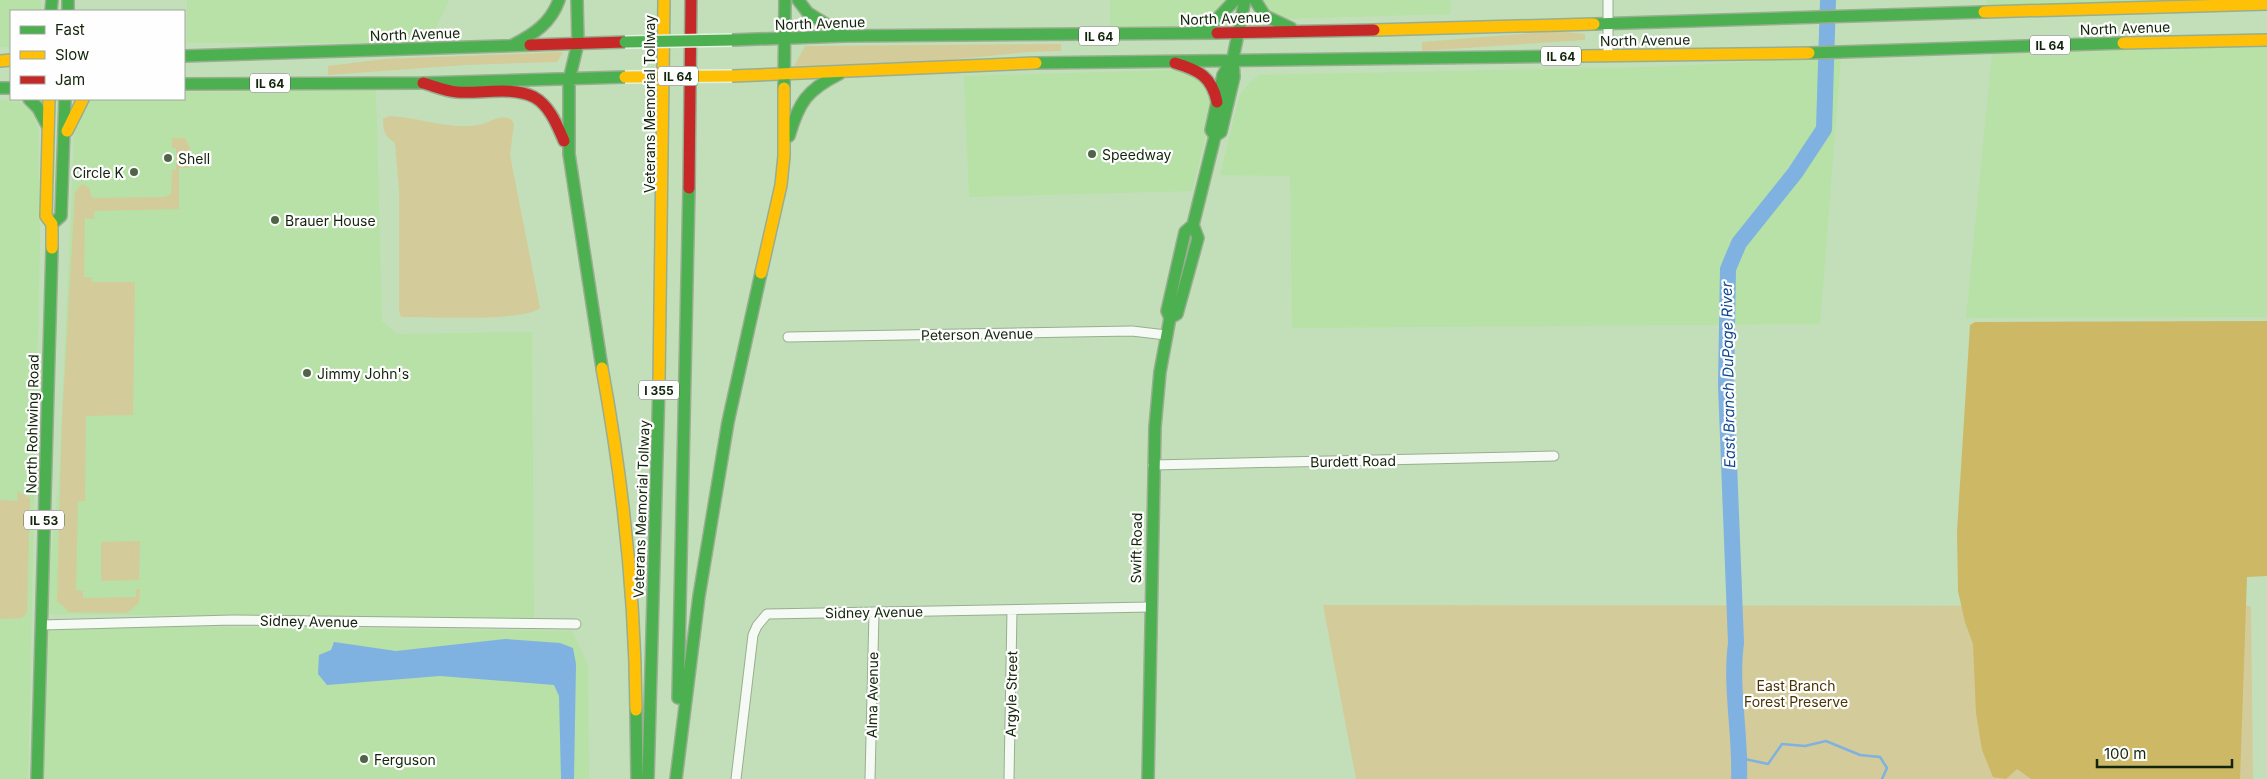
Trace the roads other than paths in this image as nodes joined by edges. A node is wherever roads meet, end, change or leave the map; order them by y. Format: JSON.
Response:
{"nodes":[{"id":1,"x":559,"y":0,"type":"edge"},
{"id":2,"x":577,"y":0,"type":"edge"},
{"id":3,"x":664,"y":0,"type":"edge"},
{"id":4,"x":691,"y":0,"type":"edge"},
{"id":5,"x":785,"y":0,"type":"edge"},
{"id":6,"x":798,"y":0,"type":"edge"},
{"id":7,"x":1235,"y":0,"type":"edge"},
{"id":8,"x":1245,"y":0,"type":"edge"},
{"id":9,"x":1255,"y":0,"type":"edge"},
{"id":10,"x":1608,"y":0,"type":"edge"},
{"id":11,"x":2182,"y":3,"type":"edge"},
{"id":12,"x":2267,"y":4,"type":"edge"},
{"id":13,"x":1607,"y":23,"type":"junction"},
{"id":14,"x":1298,"y":31,"type":"junction"},
{"id":15,"x":1237,"y":33,"type":"junction"},
{"id":16,"x":1188,"y":34,"type":"junction"},
{"id":17,"x":845,"y":36,"type":"junction"},
{"id":18,"x":784,"y":38,"type":"junction"},
{"id":19,"x":2267,"y":40,"type":"edge"},
{"id":20,"x":578,"y":43,"type":"junction"},
{"id":21,"x":513,"y":45,"type":"junction"},
{"id":22,"x":1608,"y":55,"type":"junction"},
{"id":23,"x":185,"y":56,"type":"edge"},
{"id":24,"x":1232,"y":58,"type":"junction"},
{"id":25,"x":1143,"y":60,"type":"junction"},
{"id":26,"x":838,"y":74,"type":"junction"},
{"id":27,"x":783,"y":75,"type":"junction"},
{"id":28,"x":568,"y":80,"type":"junction"},
{"id":29,"x":423,"y":83,"type":"junction"},
{"id":30,"x":185,"y":84,"type":"edge"},
{"id":31,"x":30,"y":100,"type":"edge"},
{"id":32,"x":49,"y":100,"type":"edge"},
{"id":33,"x":65,"y":100,"type":"edge"},
{"id":34,"x":82,"y":100,"type":"edge"},
{"id":35,"x":1217,"y":102,"type":"junction"},
{"id":36,"x":48,"y":127,"type":"junction"},
{"id":37,"x":1215,"y":136,"type":"junction"},
{"id":38,"x":64,"y":143,"type":"junction"},
{"id":39,"x":569,"y":154,"type":"junction"},
{"id":40,"x":784,"y":156,"type":"junction"},
{"id":41,"x":52,"y":224,"type":"junction"},
{"id":42,"x":1166,"y":335,"type":"junction"},
{"id":43,"x":788,"y":337,"type":"dead end"},
{"id":44,"x":1554,"y":456,"type":"dead end"},
{"id":45,"x":1153,"y":465,"type":"junction"},
{"id":46,"x":1151,"y":607,"type":"junction"},
{"id":47,"x":1012,"y":610,"type":"junction"},
{"id":48,"x":874,"y":612,"type":"junction"},
{"id":49,"x":576,"y":624,"type":"dead end"},
{"id":50,"x":41,"y":625,"type":"junction"},
{"id":51,"x":37,"y":779,"type":"edge"},
{"id":52,"x":637,"y":779,"type":"edge"},
{"id":53,"x":648,"y":779,"type":"edge"},
{"id":54,"x":676,"y":779,"type":"edge"},
{"id":55,"x":736,"y":779,"type":"edge"},
{"id":56,"x":870,"y":779,"type":"edge"},
{"id":57,"x":1009,"y":779,"type":"edge"},
{"id":58,"x":1148,"y":779,"type":"edge"}],
"edges":[{"from":1,"to":21,"type":"main road"},
{"from":2,"to":20,"type":"main road"},
{"from":3,"to":53,"type":"main road","name":"Veterans Memorial Tollway","number":"I 355"},
{"from":4,"to":54,"type":"main road","number":"I 355"},
{"from":5,"to":18,"type":"main road"},
{"from":6,"to":17,"type":"main road"},
{"from":7,"to":16,"type":"main road"},
{"from":8,"to":15,"type":"main road","name":"Swift Road"},
{"from":9,"to":14,"type":"main road"},
{"from":10,"to":13,"type":"street"},
{"from":11,"to":12,"type":"main road","name":"North Avenue","number":"IL 64"},
{"from":11,"to":13,"type":"main road","name":"North Avenue","number":"IL 64"},
{"from":13,"to":14,"type":"main road","name":"North Avenue","number":"IL 64"},
{"from":13,"to":22,"type":"street"},
{"from":14,"to":15,"type":"main road","name":"North Avenue","number":"IL 64"},
{"from":15,"to":16,"type":"main road","name":"North Avenue","number":"IL 64"},
{"from":15,"to":24,"type":"main road","name":"Swift Road"},
{"from":16,"to":17,"type":"main road","name":"North Avenue","number":"IL 64"},
{"from":17,"to":18,"type":"main road","name":"North Avenue","number":"IL 64"},
{"from":18,"to":20,"type":"main road","name":"North Avenue","number":"IL 64","bridge":true},
{"from":18,"to":27,"type":"main road"},
{"from":19,"to":22,"type":"main road","name":"North Avenue","number":"IL 64"},
{"from":20,"to":21,"type":"main road","name":"North Avenue","number":"IL 64"},
{"from":20,"to":28,"type":"main road"},
{"from":21,"to":23,"type":"main road","name":"North Avenue","number":"IL 64"},
{"from":22,"to":24,"type":"main road","name":"North Avenue","number":"IL 64"},
{"from":24,"to":25,"type":"main road","name":"North Avenue","number":"IL 64"},
{"from":24,"to":35,"type":"main road","name":"Swift Road"},
{"from":24,"to":37,"type":"main road","name":"Swift Road"},
{"from":25,"to":26,"type":"main road","name":"North Avenue","number":"IL 64"},
{"from":25,"to":35,"type":"main road"},
{"from":26,"to":27,"type":"main road","name":"North Avenue","number":"IL 64"},
{"from":26,"to":40,"type":"main road"},
{"from":27,"to":28,"type":"main road","name":"North Avenue","number":"IL 64","bridge":true},
{"from":27,"to":40,"type":"main road"},
{"from":28,"to":29,"type":"main road","name":"North Avenue","number":"IL 64"},
{"from":28,"to":39,"type":"main road"},
{"from":29,"to":30,"type":"main road","name":"North Avenue","number":"IL 64"},
{"from":29,"to":39,"type":"main road"},
{"from":31,"to":36,"type":"main road"},
{"from":32,"to":36,"type":"main road","name":"North Rohlwing Road","number":"IL 53"},
{"from":33,"to":38,"type":"main road","name":"North Rohlwing Road","number":"IL 53"},
{"from":34,"to":38,"type":"main road"},
{"from":35,"to":37,"type":"main road","name":"Swift Road"},
{"from":36,"to":41,"type":"main road","name":"North Rohlwing Road","number":"IL 53"},
{"from":37,"to":42,"type":"main road","name":"Swift Road"},
{"from":38,"to":41,"type":"main road","name":"North Rohlwing Road","number":"IL 53"},
{"from":39,"to":52,"type":"main road"},
{"from":40,"to":54,"type":"main road"},
{"from":41,"to":50,"type":"main road","name":"North Rohlwing Road","number":"IL 53"},
{"from":42,"to":43,"type":"street","name":"Peterson Avenue"},
{"from":42,"to":45,"type":"main road","name":"Swift Road"},
{"from":44,"to":45,"type":"street","name":"Burdett Road"},
{"from":45,"to":46,"type":"main road","name":"Swift Road"},
{"from":46,"to":47,"type":"street","name":"Sidney Avenue"},
{"from":46,"to":58,"type":"main road","name":"Swift Road"},
{"from":47,"to":48,"type":"street","name":"Sidney Avenue"},
{"from":47,"to":57,"type":"street","name":"Argyle Street"},
{"from":48,"to":55,"type":"street","name":"Sidney Avenue"},
{"from":48,"to":56,"type":"street","name":"Alma Avenue"},
{"from":49,"to":50,"type":"street","name":"Sidney Avenue"},
{"from":50,"to":51,"type":"main road","number":"IL 53"}]}
